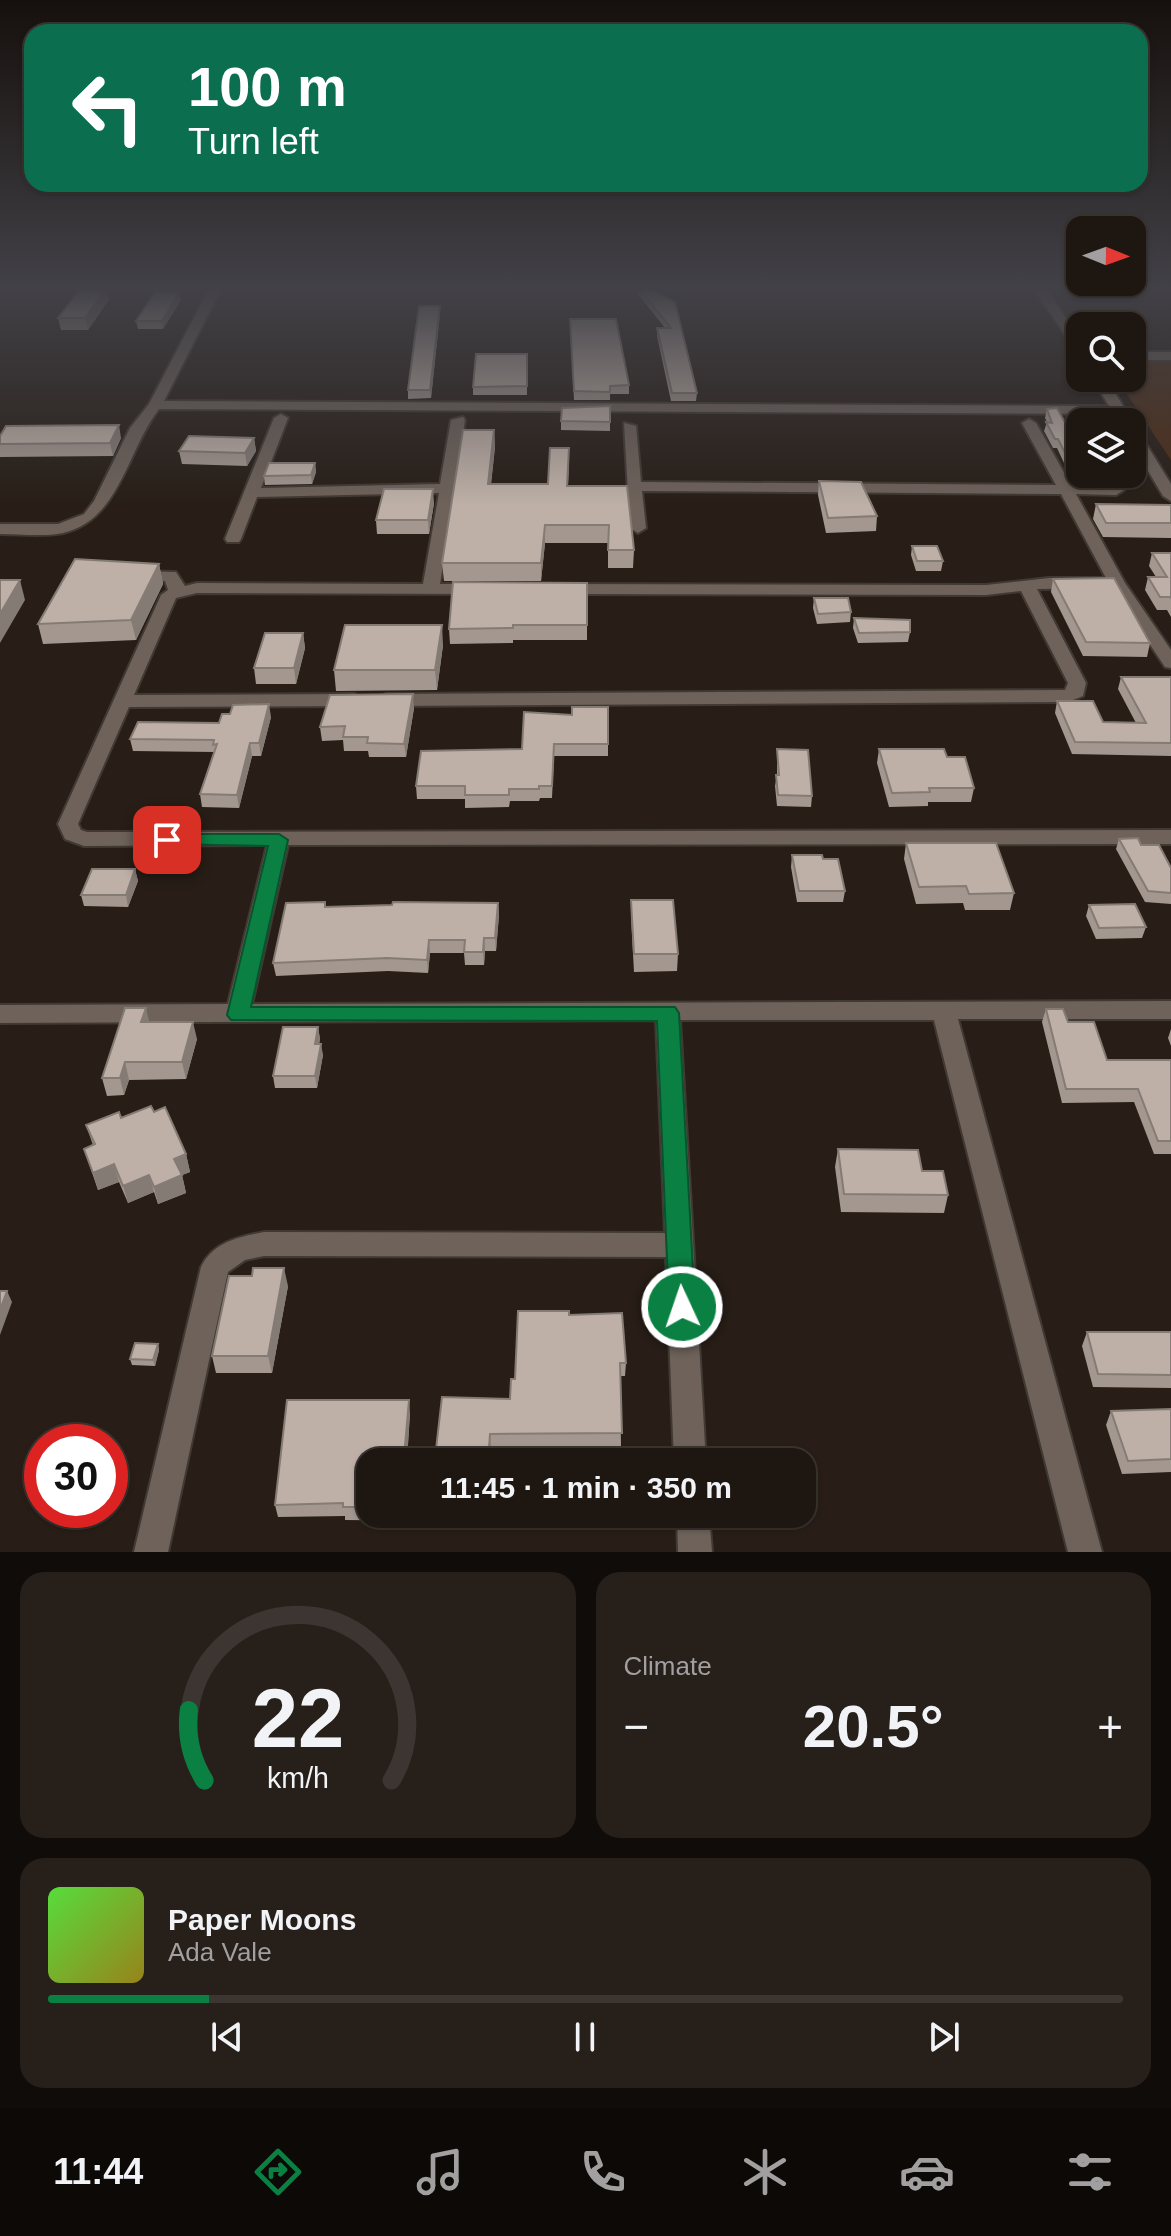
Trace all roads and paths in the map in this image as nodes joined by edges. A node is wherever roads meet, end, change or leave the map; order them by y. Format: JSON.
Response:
{"nodes":[{"id":1,"x":178,"y":361,"type":"edge"},
{"id":2,"x":155,"y":405,"type":"junction"},
{"id":3,"x":1066,"y":415,"type":"edge"},
{"id":4,"x":281,"y":418,"type":"dead end"},
{"id":5,"x":458,"y":420,"type":"dead end"},
{"id":6,"x":1029,"y":423,"type":"dead end"},
{"id":7,"x":629,"y":426,"type":"dead end"},
{"id":8,"x":1146,"y":455,"type":"edge"},
{"id":9,"x":636,"y":486,"type":"junction"},
{"id":10,"x":448,"y":488,"type":"junction"},
{"id":11,"x":1066,"y":489,"type":"junction"},
{"id":12,"x":1116,"y":490,"type":"dead end"},
{"id":13,"x":251,"y":493,"type":"junction"},
{"id":14,"x":1171,"y":496,"type":"edge"},
{"id":15,"x":638,"y":528,"type":"dead end"},
{"id":16,"x":0,"y":529,"type":"edge"},
{"id":17,"x":233,"y":539,"type":"dead end"},
{"id":18,"x":121,"y":575,"type":"edge"},
{"id":19,"x":1117,"y":583,"type":"junction"},
{"id":20,"x":1027,"y":586,"type":"junction"},
{"id":21,"x":431,"y":589,"type":"junction"},
{"id":22,"x":492,"y":589,"type":"edge"},
{"id":23,"x":539,"y":589,"type":"edge"},
{"id":24,"x":177,"y":591,"type":"junction"},
{"id":25,"x":1171,"y":663,"type":"edge"},
{"id":26,"x":122,"y":701,"type":"junction"},
{"id":27,"x":1171,"y":837,"type":"edge"},
{"id":28,"x":279,"y":840,"type":"junction"},
{"id":29,"x":1171,"y":1010,"type":"edge"},
{"id":30,"x":668,"y":1013,"type":"junction"},
{"id":31,"x":944,"y":1013,"type":"junction"},
{"id":32,"x":0,"y":1014,"type":"edge"},
{"id":33,"x":238,"y":1015,"type":"junction"},
{"id":34,"x":679,"y":1245,"type":"junction"},
{"id":35,"x":689,"y":1448,"type":"edge"},
{"id":36,"x":694,"y":1528,"type":"edge"},
{"id":37,"x":151,"y":1552,"type":"edge"},
{"id":38,"x":695,"y":1552,"type":"edge"},
{"id":39,"x":1085,"y":1552,"type":"edge"}],
"edges":[{"from":1,"to":2,"type":"street"},
{"from":2,"to":3,"type":"street"},
{"from":2,"to":16,"type":"street"},
{"from":4,"to":13,"type":"street"},
{"from":5,"to":10,"type":"street"},
{"from":6,"to":11,"type":"street"},
{"from":7,"to":9,"type":"street"},
{"from":8,"to":14,"type":"street"},
{"from":9,"to":11,"type":"street"},
{"from":9,"to":15,"type":"street"},
{"from":10,"to":13,"type":"street"},
{"from":10,"to":21,"type":"street"},
{"from":11,"to":12,"type":"street"},
{"from":11,"to":19,"type":"street"},
{"from":13,"to":17,"type":"street"},
{"from":18,"to":24,"type":"street"},
{"from":19,"to":20,"type":"street"},
{"from":19,"to":25,"type":"street"},
{"from":20,"to":23,"type":"street"},
{"from":20,"to":26,"type":"street"},
{"from":21,"to":22,"type":"street"},
{"from":21,"to":24,"type":"street"},
{"from":24,"to":26,"type":"street"},
{"from":26,"to":28,"type":"street"},
{"from":27,"to":28,"type":"street"},
{"from":28,"to":33,"type":"street"},
{"from":29,"to":31,"type":"street"},
{"from":30,"to":31,"type":"street"},
{"from":30,"to":33,"type":"street"},
{"from":30,"to":34,"type":"street"},
{"from":31,"to":39,"type":"street"},
{"from":32,"to":33,"type":"street"},
{"from":34,"to":35,"type":"street"},
{"from":34,"to":37,"type":"street"},
{"from":36,"to":38,"type":"street"}]}
